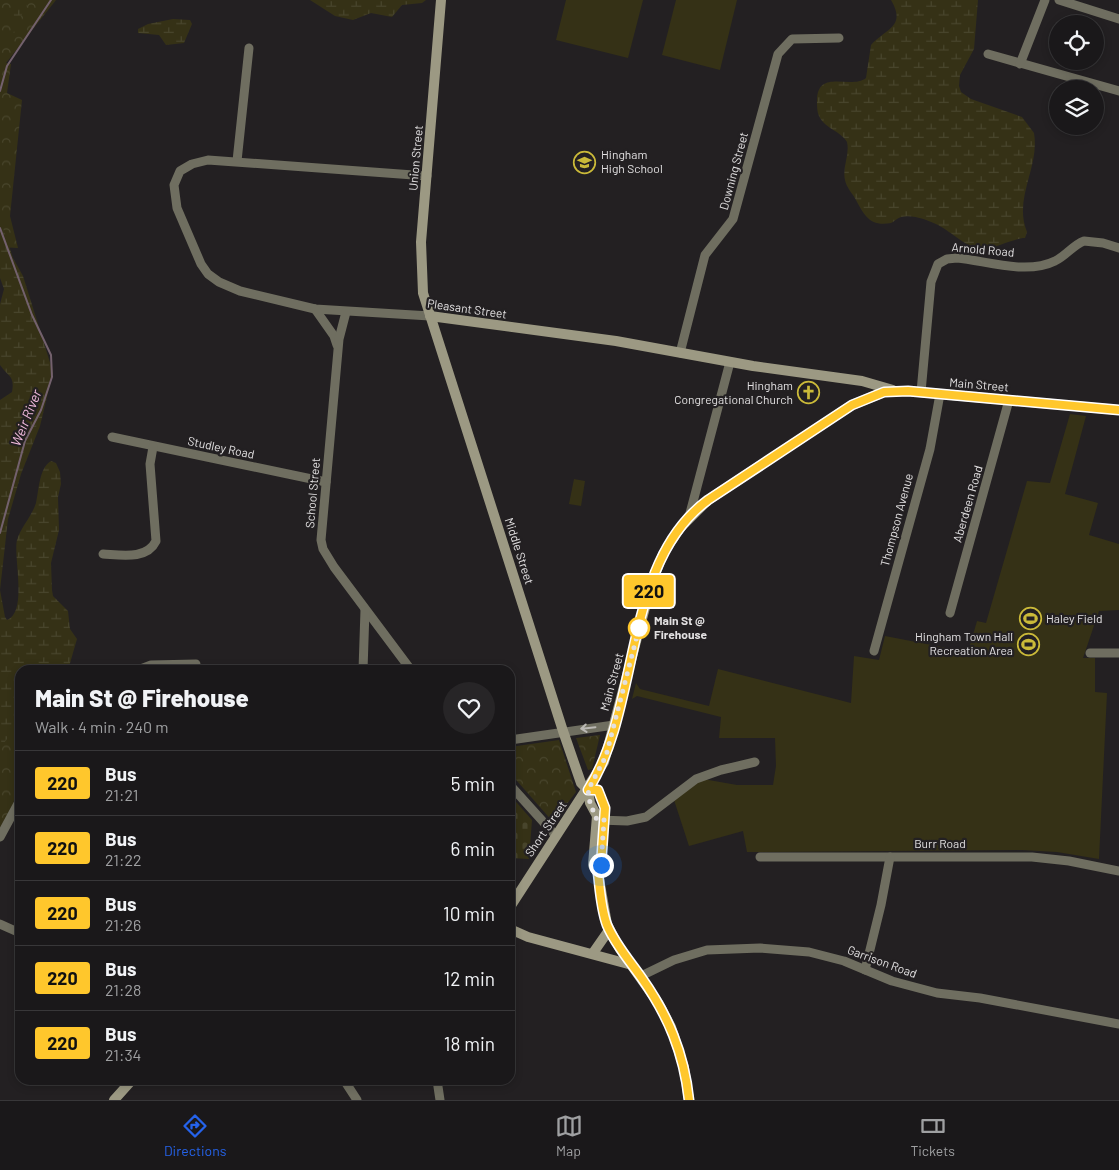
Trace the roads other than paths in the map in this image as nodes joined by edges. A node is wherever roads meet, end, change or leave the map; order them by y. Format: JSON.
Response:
{"nodes":[{"id":1,"x":441,"y":0,"type":"edge"},
{"id":2,"x":1045,"y":0,"type":"edge"},
{"id":3,"x":1059,"y":0,"type":"edge"},
{"id":4,"x":1119,"y":19,"type":"edge"},
{"id":5,"x":839,"y":38,"type":"dead end"},
{"id":6,"x":249,"y":48,"type":"dead end"},
{"id":7,"x":988,"y":54,"type":"dead end"},
{"id":8,"x":1020,"y":64,"type":"junction"},
{"id":9,"x":1119,"y":92,"type":"edge"},
{"id":10,"x":237,"y":161,"type":"junction"},
{"id":11,"x":427,"y":176,"type":"junction"},
{"id":12,"x":1119,"y":248,"type":"edge"},
{"id":13,"x":315,"y":309,"type":"junction"},
{"id":14,"x":346,"y":312,"type":"junction"},
{"id":15,"x":430,"y":316,"type":"junction"},
{"id":16,"x":338,"y":349,"type":"junction"},
{"id":17,"x":680,"y":353,"type":"junction"},
{"id":18,"x":730,"y":362,"type":"junction"},
{"id":19,"x":896,"y":391,"type":"junction"},
{"id":20,"x":921,"y":392,"type":"junction"},
{"id":21,"x":940,"y":394,"type":"junction"},
{"id":22,"x":1009,"y":400,"type":"junction"},
{"id":23,"x":1119,"y":410,"type":"edge"},
{"id":24,"x":112,"y":438,"type":"dead end"},
{"id":25,"x":153,"y":447,"type":"junction"},
{"id":26,"x":326,"y":482,"type":"junction"},
{"id":27,"x":689,"y":517,"type":"junction"},
{"id":28,"x":103,"y":554,"type":"dead end"},
{"id":29,"x":364,"y":608,"type":"junction"},
{"id":30,"x":950,"y":614,"type":"dead end"},
{"id":31,"x":874,"y":651,"type":"dead end"},
{"id":32,"x":1090,"y":653,"type":"dead end"},
{"id":33,"x":1119,"y":653,"type":"edge"},
{"id":34,"x":196,"y":664,"type":"dead end"},
{"id":35,"x":151,"y":665,"type":"edge"},
{"id":36,"x":365,"y":665,"type":"edge"},
{"id":37,"x":407,"y":665,"type":"edge"},
{"id":38,"x":614,"y":725,"type":"junction"},
{"id":39,"x":563,"y":731,"type":"junction"},
{"id":40,"x":515,"y":739,"type":"edge"},
{"id":41,"x":755,"y":762,"type":"dead end"},
{"id":42,"x":588,"y":790,"type":"junction"},
{"id":43,"x":515,"y":791,"type":"edge"},
{"id":44,"x":15,"y":809,"type":"edge"},
{"id":45,"x":601,"y":820,"type":"junction"},
{"id":46,"x":556,"y":836,"type":"junction"},
{"id":47,"x":0,"y":837,"type":"edge"},
{"id":48,"x":760,"y":857,"type":"dead end"},
{"id":49,"x":890,"y":857,"type":"junction"},
{"id":50,"x":1119,"y":871,"type":"edge"},
{"id":51,"x":515,"y":898,"type":"edge"},
{"id":52,"x":0,"y":924,"type":"edge"},
{"id":53,"x":15,"y":930,"type":"edge"},
{"id":54,"x":610,"y":930,"type":"junction"},
{"id":55,"x":515,"y":931,"type":"edge"},
{"id":56,"x":515,"y":937,"type":"edge"},
{"id":57,"x":528,"y":937,"type":"junction"},
{"id":58,"x":593,"y":953,"type":"junction"},
{"id":59,"x":632,"y":965,"type":"junction"},
{"id":60,"x":865,"y":970,"type":"junction"},
{"id":61,"x":641,"y":976,"type":"junction"},
{"id":62,"x":1119,"y":1024,"type":"edge"},
{"id":63,"x":128,"y":1085,"type":"edge"},
{"id":64,"x":347,"y":1085,"type":"edge"},
{"id":65,"x":438,"y":1085,"type":"edge"},
{"id":66,"x":114,"y":1100,"type":"edge"},
{"id":67,"x":357,"y":1100,"type":"edge"},
{"id":68,"x":440,"y":1100,"type":"edge"},
{"id":69,"x":689,"y":1100,"type":"edge"}],
"edges":[{"from":1,"to":11,"type":"street","name":"Union Street"},
{"from":2,"to":8,"type":"street"},
{"from":3,"to":4,"type":"street"},
{"from":5,"to":17,"type":"street","name":"Downing Street"},
{"from":6,"to":10,"type":"street"},
{"from":7,"to":8,"type":"street"},
{"from":8,"to":9,"type":"street"},
{"from":10,"to":11,"type":"street","name":"Pleasant Street"},
{"from":10,"to":13,"type":"street","name":"Pleasant Street"},
{"from":11,"to":15,"type":"street","name":"Union Street"},
{"from":12,"to":20,"type":"street","name":"Arnold Road"},
{"from":13,"to":14,"type":"street","name":"Pleasant Street"},
{"from":13,"to":16,"type":"street"},
{"from":14,"to":15,"type":"street","name":"Pleasant Street"},
{"from":14,"to":16,"type":"street","name":"School Street"},
{"from":15,"to":17,"type":"street","name":"Pleasant Street"},
{"from":15,"to":39,"type":"street","name":"Middle Street"},
{"from":16,"to":26,"type":"street","name":"School Street"},
{"from":17,"to":18,"type":"street","name":"Pleasant Street"},
{"from":18,"to":19,"type":"street","name":"Pleasant Street"},
{"from":18,"to":27,"type":"street"},
{"from":19,"to":20,"type":"street","name":"Main Street"},
{"from":19,"to":27,"type":"street","name":"Main Street"},
{"from":20,"to":21,"type":"street","name":"Main Street"},
{"from":21,"to":22,"type":"street","name":"Main Street"},
{"from":21,"to":31,"type":"street","name":"Thompson Avenue"},
{"from":22,"to":23,"type":"street","name":"Main Street"},
{"from":22,"to":30,"type":"street","name":"Aberdeen Road"},
{"from":24,"to":25,"type":"street","name":"Studley Road"},
{"from":25,"to":26,"type":"street","name":"Studley Road"},
{"from":25,"to":28,"type":"street"},
{"from":26,"to":29,"type":"street","name":"School Street"},
{"from":27,"to":38,"type":"street","name":"Main Street"},
{"from":29,"to":36,"type":"street"},
{"from":29,"to":37,"type":"street","name":"School Street"},
{"from":32,"to":33,"type":"street"},
{"from":34,"to":35,"type":"street"},
{"from":38,"to":39,"type":"street","one_way":true},
{"from":38,"to":42,"type":"street","name":"Main Street"},
{"from":39,"to":40,"type":"street"},
{"from":39,"to":42,"type":"street","name":"Middle Street"},
{"from":41,"to":45,"type":"street"},
{"from":42,"to":45,"type":"street"},
{"from":42,"to":46,"type":"street","name":"Short Street"},
{"from":43,"to":46,"type":"street"},
{"from":44,"to":47,"type":"street"},
{"from":45,"to":54,"type":"street"},
{"from":46,"to":51,"type":"street","name":"Short Street"},
{"from":48,"to":49,"type":"street","name":"Burr Road"},
{"from":49,"to":50,"type":"street","name":"Burr Road"},
{"from":49,"to":60,"type":"street"},
{"from":52,"to":53,"type":"street"},
{"from":54,"to":58,"type":"street"},
{"from":54,"to":59,"type":"street"},
{"from":55,"to":57,"type":"street"},
{"from":56,"to":57,"type":"street"},
{"from":57,"to":58,"type":"street"},
{"from":58,"to":59,"type":"street"},
{"from":59,"to":61,"type":"street"},
{"from":60,"to":61,"type":"street","name":"Garrison Road"},
{"from":60,"to":62,"type":"street","name":"Garrison Road"},
{"from":61,"to":69,"type":"street"},
{"from":63,"to":66,"type":"street"},
{"from":64,"to":67,"type":"street"},
{"from":65,"to":68,"type":"street"}]}
